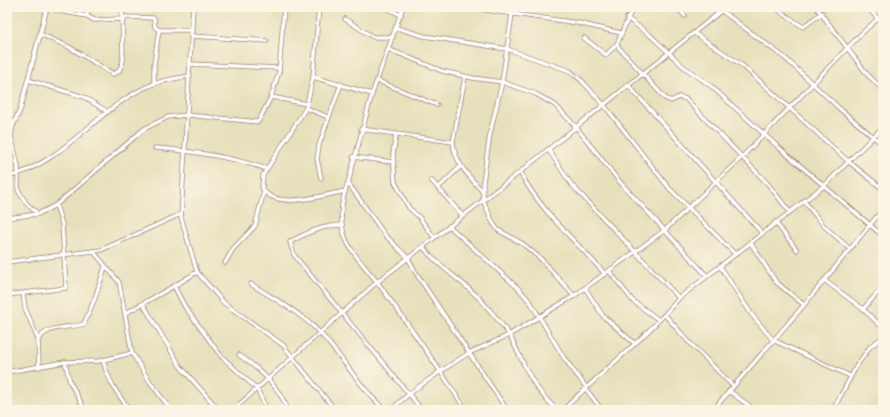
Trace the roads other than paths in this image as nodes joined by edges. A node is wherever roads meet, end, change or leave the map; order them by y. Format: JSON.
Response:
{"nodes":[{"id":1,"x":47,"y":7,"type":"edge"},
{"id":2,"x":88,"y":7,"type":"edge"},
{"id":3,"x":122,"y":7,"type":"edge"},
{"id":4,"x":193,"y":7,"type":"edge"},
{"id":5,"x":284,"y":7,"type":"edge"},
{"id":6,"x":319,"y":7,"type":"edge"},
{"id":7,"x":384,"y":7,"type":"edge"},
{"id":8,"x":403,"y":7,"type":"edge"},
{"id":9,"x":475,"y":7,"type":"edge"},
{"id":10,"x":513,"y":7,"type":"edge"},
{"id":11,"x":633,"y":7,"type":"edge"},
{"id":12,"x":677,"y":7,"type":"edge"},
{"id":13,"x":774,"y":7,"type":"edge"},
{"id":14,"x":816,"y":7,"type":"edge"},
{"id":15,"x":867,"y":7,"type":"edge"},
{"id":16,"x":724,"y":8,"type":"edge"},
{"id":17,"x":822,"y":13,"type":"junction"},
{"id":18,"x":512,"y":14,"type":"junction"},
{"id":19,"x":883,"y":14,"type":"edge"},
{"id":20,"x":401,"y":15,"type":"junction"},
{"id":21,"x":87,"y":16,"type":"junction"},
{"id":22,"x":685,"y":16,"type":"dead end"},
{"id":23,"x":123,"y":18,"type":"junction"},
{"id":24,"x":627,"y":18,"type":"junction"},
{"id":25,"x":344,"y":19,"type":"dead end"},
{"id":26,"x":878,"y":19,"type":"junction"},
{"id":27,"x":883,"y":24,"type":"edge"},
{"id":28,"x":397,"y":28,"type":"junction"},
{"id":29,"x":158,"y":30,"type":"junction"},
{"id":30,"x":192,"y":30,"type":"junction"},
{"id":31,"x":621,"y":33,"type":"junction"},
{"id":32,"x":694,"y":33,"type":"junction"},
{"id":33,"x":40,"y":34,"type":"junction"},
{"id":34,"x":192,"y":36,"type":"junction"},
{"id":35,"x":393,"y":37,"type":"junction"},
{"id":36,"x":584,"y":38,"type":"dead end"},
{"id":37,"x":267,"y":41,"type":"dead end"},
{"id":38,"x":617,"y":44,"type":"junction"},
{"id":39,"x":848,"y":48,"type":"junction"},
{"id":40,"x":388,"y":49,"type":"junction"},
{"id":41,"x":507,"y":49,"type":"junction"},
{"id":42,"x":669,"y":52,"type":"junction"},
{"id":43,"x":190,"y":64,"type":"junction"},
{"id":44,"x":279,"y":68,"type":"junction"},
{"id":45,"x":641,"y":73,"type":"junction"},
{"id":46,"x":190,"y":76,"type":"junction"},
{"id":47,"x":313,"y":77,"type":"junction"},
{"id":48,"x":465,"y":77,"type":"junction"},
{"id":49,"x":28,"y":80,"type":"junction"},
{"id":50,"x":378,"y":81,"type":"junction"},
{"id":51,"x":502,"y":82,"type":"junction"},
{"id":52,"x":813,"y":83,"type":"junction"},
{"id":53,"x":154,"y":84,"type":"junction"},
{"id":54,"x":341,"y":84,"type":"junction"},
{"id":55,"x":628,"y":85,"type":"junction"},
{"id":56,"x":883,"y":90,"type":"edge"},
{"id":57,"x":372,"y":94,"type":"junction"},
{"id":58,"x":271,"y":97,"type":"junction"},
{"id":59,"x":438,"y":105,"type":"dead end"},
{"id":60,"x":604,"y":105,"type":"junction"},
{"id":61,"x":306,"y":106,"type":"junction"},
{"id":62,"x":790,"y":109,"type":"junction"},
{"id":63,"x":108,"y":112,"type":"junction"},
{"id":64,"x":187,"y":115,"type":"junction"},
{"id":65,"x":328,"y":117,"type":"junction"},
{"id":66,"x":13,"y":125,"type":"junction"},
{"id":67,"x":576,"y":127,"type":"junction"},
{"id":68,"x":883,"y":127,"type":"edge"},
{"id":69,"x":361,"y":129,"type":"junction"},
{"id":70,"x":7,"y":131,"type":"edge"},
{"id":71,"x":764,"y":134,"type":"junction"},
{"id":72,"x":396,"y":135,"type":"junction"},
{"id":73,"x":874,"y":138,"type":"junction"},
{"id":74,"x":453,"y":142,"type":"junction"},
{"id":75,"x":883,"y":145,"type":"edge"},
{"id":76,"x":155,"y":148,"type":"dead end"},
{"id":77,"x":548,"y":148,"type":"junction"},
{"id":78,"x":185,"y":150,"type":"junction"},
{"id":79,"x":354,"y":157,"type":"junction"},
{"id":80,"x":741,"y":158,"type":"junction"},
{"id":81,"x":393,"y":162,"type":"junction"},
{"id":82,"x":849,"y":162,"type":"junction"},
{"id":83,"x":461,"y":166,"type":"junction"},
{"id":84,"x":267,"y":169,"type":"junction"},
{"id":85,"x":520,"y":172,"type":"junction"},
{"id":86,"x":17,"y":175,"type":"junction"},
{"id":87,"x":7,"y":177,"type":"edge"},
{"id":88,"x":320,"y":178,"type":"dead end"},
{"id":89,"x":431,"y":180,"type":"dead end"},
{"id":90,"x":348,"y":182,"type":"junction"},
{"id":91,"x":715,"y":182,"type":"junction"},
{"id":92,"x":825,"y":185,"type":"junction"},
{"id":93,"x":438,"y":188,"type":"junction"},
{"id":94,"x":883,"y":189,"type":"edge"},
{"id":95,"x":264,"y":191,"type":"junction"},
{"id":96,"x":345,"y":191,"type":"junction"},
{"id":97,"x":482,"y":191,"type":"junction"},
{"id":98,"x":483,"y":200,"type":"junction"},
{"id":99,"x":804,"y":201,"type":"junction"},
{"id":100,"x":56,"y":205,"type":"junction"},
{"id":101,"x":689,"y":208,"type":"junction"},
{"id":102,"x":883,"y":209,"type":"edge"},
{"id":103,"x":789,"y":211,"type":"junction"},
{"id":104,"x":38,"y":214,"type":"junction"},
{"id":105,"x":181,"y":214,"type":"junction"},
{"id":106,"x":462,"y":215,"type":"junction"},
{"id":107,"x":7,"y":218,"type":"edge"},
{"id":108,"x":776,"y":222,"type":"junction"},
{"id":109,"x":870,"y":225,"type":"junction"},
{"id":110,"x":342,"y":226,"type":"junction"},
{"id":111,"x":449,"y":226,"type":"junction"},
{"id":112,"x":665,"y":230,"type":"junction"},
{"id":113,"x":762,"y":233,"type":"junction"},
{"id":114,"x":883,"y":236,"type":"edge"},
{"id":115,"x":434,"y":237,"type":"junction"},
{"id":116,"x":750,"y":242,"type":"junction"},
{"id":117,"x":423,"y":247,"type":"junction"},
{"id":118,"x":850,"y":249,"type":"junction"},
{"id":119,"x":797,"y":250,"type":"dead end"},
{"id":120,"x":93,"y":251,"type":"junction"},
{"id":121,"x":636,"y":251,"type":"junction"},
{"id":122,"x":64,"y":254,"type":"junction"},
{"id":123,"x":735,"y":254,"type":"junction"},
{"id":124,"x":408,"y":258,"type":"junction"},
{"id":125,"x":7,"y":262,"type":"edge"},
{"id":126,"x":225,"y":263,"type":"dead end"},
{"id":127,"x":720,"y":266,"type":"junction"},
{"id":128,"x":105,"y":267,"type":"junction"},
{"id":129,"x":197,"y":272,"type":"junction"},
{"id":130,"x":607,"y":272,"type":"junction"},
{"id":131,"x":707,"y":276,"type":"junction"},
{"id":132,"x":824,"y":280,"type":"junction"},
{"id":133,"x":377,"y":282,"type":"junction"},
{"id":134,"x":251,"y":284,"type":"dead end"},
{"id":135,"x":174,"y":286,"type":"junction"},
{"id":136,"x":585,"y":288,"type":"junction"},
{"id":137,"x":883,"y":288,"type":"edge"},
{"id":138,"x":23,"y":294,"type":"junction"},
{"id":139,"x":7,"y":296,"type":"edge"},
{"id":140,"x":574,"y":296,"type":"junction"},
{"id":141,"x":679,"y":298,"type":"junction"},
{"id":142,"x":143,"y":304,"type":"junction"},
{"id":143,"x":804,"y":305,"type":"junction"},
{"id":144,"x":863,"y":309,"type":"junction"},
{"id":145,"x":126,"y":313,"type":"junction"},
{"id":146,"x":343,"y":313,"type":"junction"},
{"id":147,"x":540,"y":315,"type":"junction"},
{"id":148,"x":665,"y":315,"type":"junction"},
{"id":149,"x":660,"y":320,"type":"junction"},
{"id":150,"x":883,"y":328,"type":"edge"},
{"id":151,"x":319,"y":332,"type":"junction"},
{"id":152,"x":509,"y":335,"type":"junction"},
{"id":153,"x":883,"y":338,"type":"edge"},
{"id":154,"x":38,"y":339,"type":"junction"},
{"id":155,"x":773,"y":340,"type":"junction"},
{"id":156,"x":634,"y":343,"type":"junction"},
{"id":157,"x":132,"y":352,"type":"junction"},
{"id":158,"x":469,"y":353,"type":"junction"},
{"id":159,"x":239,"y":355,"type":"dead end"},
{"id":160,"x":294,"y":357,"type":"junction"},
{"id":161,"x":103,"y":360,"type":"junction"},
{"id":162,"x":65,"y":362,"type":"junction"},
{"id":163,"x":39,"y":368,"type":"junction"},
{"id":164,"x":441,"y":371,"type":"junction"},
{"id":165,"x":7,"y":372,"type":"edge"},
{"id":166,"x":850,"y":376,"type":"junction"},
{"id":167,"x":269,"y":380,"type":"junction"},
{"id":168,"x":733,"y":386,"type":"junction"},
{"id":169,"x":585,"y":388,"type":"junction"},
{"id":170,"x":257,"y":389,"type":"junction"},
{"id":171,"x":729,"y":391,"type":"junction"},
{"id":172,"x":410,"y":393,"type":"junction"},
{"id":173,"x":85,"y":410,"type":"edge"},
{"id":174,"x":130,"y":410,"type":"edge"},
{"id":175,"x":171,"y":410,"type":"edge"},
{"id":176,"x":219,"y":410,"type":"edge"},
{"id":177,"x":233,"y":410,"type":"edge"},
{"id":178,"x":267,"y":410,"type":"edge"},
{"id":179,"x":288,"y":410,"type":"edge"},
{"id":180,"x":335,"y":410,"type":"edge"},
{"id":181,"x":385,"y":410,"type":"edge"},
{"id":182,"x":391,"y":410,"type":"edge"},
{"id":183,"x":422,"y":410,"type":"edge"},
{"id":184,"x":466,"y":410,"type":"edge"},
{"id":185,"x":507,"y":410,"type":"edge"},
{"id":186,"x":557,"y":410,"type":"edge"},
{"id":187,"x":563,"y":410,"type":"edge"},
{"id":188,"x":602,"y":410,"type":"edge"},
{"id":189,"x":713,"y":410,"type":"edge"},
{"id":190,"x":755,"y":410,"type":"edge"},
{"id":191,"x":833,"y":410,"type":"edge"}],
"edges":[{"from":1,"to":21,"type":"street"},
{"from":1,"to":33,"type":"street"},
{"from":2,"to":21,"type":"street"},
{"from":3,"to":23,"type":"street"},
{"from":4,"to":30,"type":"street"},
{"from":5,"to":44,"type":"street"},
{"from":6,"to":47,"type":"street"},
{"from":7,"to":20,"type":"street"},
{"from":8,"to":20,"type":"street"},
{"from":9,"to":18,"type":"street"},
{"from":10,"to":18,"type":"street"},
{"from":11,"to":24,"type":"street"},
{"from":12,"to":22,"type":"street"},
{"from":13,"to":17,"type":"street"},
{"from":14,"to":17,"type":"street"},
{"from":15,"to":26,"type":"street"},
{"from":16,"to":32,"type":"street"},
{"from":16,"to":52,"type":"street"},
{"from":17,"to":39,"type":"street"},
{"from":18,"to":31,"type":"street"},
{"from":18,"to":41,"type":"street"},
{"from":19,"to":26,"type":"street"},
{"from":20,"to":28,"type":"street"},
{"from":21,"to":23,"type":"street"},
{"from":23,"to":29,"type":"street"},
{"from":23,"to":33,"type":"street"},
{"from":24,"to":31,"type":"street"},
{"from":24,"to":42,"type":"street"},
{"from":25,"to":35,"type":"street"},
{"from":26,"to":27,"type":"street"},
{"from":26,"to":39,"type":"street"},
{"from":28,"to":35,"type":"street"},
{"from":28,"to":41,"type":"street"},
{"from":29,"to":30,"type":"street"},
{"from":29,"to":53,"type":"street"},
{"from":30,"to":34,"type":"street"},
{"from":31,"to":38,"type":"street"},
{"from":32,"to":42,"type":"street"},
{"from":32,"to":62,"type":"street"},
{"from":33,"to":49,"type":"street"},
{"from":34,"to":37,"type":"street"},
{"from":34,"to":43,"type":"street"},
{"from":35,"to":40,"type":"street"},
{"from":36,"to":38,"type":"street"},
{"from":38,"to":45,"type":"street"},
{"from":39,"to":52,"type":"street"},
{"from":39,"to":56,"type":"street"},
{"from":40,"to":48,"type":"street"},
{"from":40,"to":50,"type":"street"},
{"from":41,"to":51,"type":"street"},
{"from":41,"to":60,"type":"street"},
{"from":42,"to":45,"type":"street"},
{"from":42,"to":71,"type":"street"},
{"from":43,"to":44,"type":"street"},
{"from":43,"to":46,"type":"street"},
{"from":44,"to":58,"type":"street"},
{"from":45,"to":55,"type":"street"},
{"from":45,"to":80,"type":"street"},
{"from":46,"to":53,"type":"street"},
{"from":46,"to":64,"type":"street"},
{"from":47,"to":54,"type":"street"},
{"from":47,"to":61,"type":"street"},
{"from":48,"to":51,"type":"street"},
{"from":48,"to":74,"type":"street"},
{"from":49,"to":63,"type":"street"},
{"from":49,"to":66,"type":"street"},
{"from":50,"to":57,"type":"street"},
{"from":50,"to":59,"type":"street"},
{"from":51,"to":67,"type":"street"},
{"from":51,"to":97,"type":"street"},
{"from":52,"to":62,"type":"street"},
{"from":52,"to":73,"type":"street"},
{"from":53,"to":63,"type":"street"},
{"from":54,"to":57,"type":"street"},
{"from":54,"to":65,"type":"street"},
{"from":55,"to":60,"type":"street"},
{"from":55,"to":91,"type":"street"},
{"from":57,"to":69,"type":"street"},
{"from":58,"to":61,"type":"street"},
{"from":58,"to":64,"type":"street"},
{"from":60,"to":67,"type":"street"},
{"from":60,"to":101,"type":"street"},
{"from":61,"to":65,"type":"street"},
{"from":61,"to":84,"type":"street"},
{"from":62,"to":71,"type":"street"},
{"from":62,"to":82,"type":"street"},
{"from":63,"to":86,"type":"street"},
{"from":64,"to":78,"type":"street"},
{"from":64,"to":100,"type":"street"},
{"from":65,"to":88,"type":"street"},
{"from":66,"to":70,"type":"street"},
{"from":66,"to":86,"type":"street"},
{"from":67,"to":77,"type":"street"},
{"from":67,"to":112,"type":"street"},
{"from":68,"to":73,"type":"street"},
{"from":69,"to":72,"type":"street"},
{"from":69,"to":79,"type":"street"},
{"from":71,"to":80,"type":"street"},
{"from":71,"to":92,"type":"street"},
{"from":72,"to":74,"type":"street"},
{"from":72,"to":81,"type":"street"},
{"from":73,"to":75,"type":"street"},
{"from":73,"to":82,"type":"street"},
{"from":74,"to":83,"type":"street"},
{"from":76,"to":78,"type":"street"},
{"from":77,"to":85,"type":"street"},
{"from":77,"to":121,"type":"street"},
{"from":78,"to":84,"type":"street"},
{"from":78,"to":105,"type":"street"},
{"from":79,"to":81,"type":"street"},
{"from":79,"to":90,"type":"street"},
{"from":80,"to":91,"type":"street"},
{"from":80,"to":103,"type":"street"},
{"from":81,"to":115,"type":"street"},
{"from":82,"to":92,"type":"street"},
{"from":82,"to":94,"type":"street"},
{"from":83,"to":93,"type":"street"},
{"from":83,"to":97,"type":"street"},
{"from":84,"to":95,"type":"street"},
{"from":85,"to":98,"type":"street"},
{"from":85,"to":130,"type":"street"},
{"from":86,"to":87,"type":"street"},
{"from":86,"to":104,"type":"street"},
{"from":89,"to":93,"type":"street"},
{"from":90,"to":96,"type":"street"},
{"from":90,"to":124,"type":"street"},
{"from":91,"to":101,"type":"street"},
{"from":91,"to":113,"type":"street"},
{"from":92,"to":99,"type":"street"},
{"from":92,"to":109,"type":"street"},
{"from":93,"to":106,"type":"street"},
{"from":95,"to":96,"type":"street"},
{"from":95,"to":126,"type":"street"},
{"from":96,"to":110,"type":"street"},
{"from":97,"to":98,"type":"street"},
{"from":98,"to":106,"type":"street"},
{"from":98,"to":140,"type":"street"},
{"from":99,"to":103,"type":"street"},
{"from":99,"to":118,"type":"street"},
{"from":100,"to":104,"type":"street"},
{"from":100,"to":122,"type":"street"},
{"from":101,"to":112,"type":"street"},
{"from":101,"to":123,"type":"street"},
{"from":102,"to":109,"type":"street"},
{"from":103,"to":108,"type":"street"},
{"from":104,"to":107,"type":"street"},
{"from":105,"to":120,"type":"street"},
{"from":105,"to":129,"type":"street"},
{"from":106,"to":111,"type":"street"},
{"from":108,"to":113,"type":"street"},
{"from":108,"to":119,"type":"street"},
{"from":109,"to":114,"type":"street"},
{"from":109,"to":118,"type":"street"},
{"from":110,"to":133,"type":"street"},
{"from":110,"to":146,"type":"street"},
{"from":111,"to":115,"type":"street"},
{"from":111,"to":147,"type":"street"},
{"from":112,"to":121,"type":"street"},
{"from":112,"to":131,"type":"street"},
{"from":113,"to":116,"type":"street"},
{"from":115,"to":117,"type":"street"},
{"from":116,"to":123,"type":"street"},
{"from":116,"to":143,"type":"street"},
{"from":117,"to":124,"type":"street"},
{"from":117,"to":152,"type":"street"},
{"from":118,"to":132,"type":"street"},
{"from":120,"to":122,"type":"street"},
{"from":120,"to":128,"type":"street"},
{"from":121,"to":130,"type":"street"},
{"from":121,"to":141,"type":"street"},
{"from":122,"to":125,"type":"street"},
{"from":122,"to":138,"type":"street"},
{"from":123,"to":127,"type":"street"},
{"from":124,"to":133,"type":"street"},
{"from":124,"to":158,"type":"street"},
{"from":127,"to":131,"type":"street"},
{"from":127,"to":155,"type":"street"},
{"from":128,"to":145,"type":"street"},
{"from":128,"to":154,"type":"street"},
{"from":129,"to":135,"type":"street"},
{"from":129,"to":160,"type":"street"},
{"from":130,"to":136,"type":"street"},
{"from":130,"to":149,"type":"street"},
{"from":131,"to":141,"type":"street"},
{"from":132,"to":143,"type":"street"},
{"from":132,"to":144,"type":"street"},
{"from":133,"to":146,"type":"street"},
{"from":133,"to":164,"type":"street"},
{"from":134,"to":151,"type":"street"},
{"from":135,"to":142,"type":"street"},
{"from":135,"to":170,"type":"street"},
{"from":136,"to":140,"type":"street"},
{"from":136,"to":156,"type":"street"},
{"from":137,"to":144,"type":"street"},
{"from":138,"to":139,"type":"street"},
{"from":138,"to":154,"type":"street"},
{"from":140,"to":147,"type":"street"},
{"from":141,"to":148,"type":"street"},
{"from":142,"to":145,"type":"street"},
{"from":142,"to":176,"type":"street"},
{"from":143,"to":155,"type":"street"},
{"from":144,"to":150,"type":"street"},
{"from":145,"to":157,"type":"street"},
{"from":146,"to":151,"type":"street"},
{"from":146,"to":172,"type":"street"},
{"from":147,"to":152,"type":"street"},
{"from":147,"to":169,"type":"street"},
{"from":148,"to":149,"type":"street"},
{"from":148,"to":168,"type":"street"},
{"from":149,"to":156,"type":"street"},
{"from":151,"to":160,"type":"street"},
{"from":151,"to":181,"type":"street"},
{"from":152,"to":158,"type":"street"},
{"from":152,"to":186,"type":"street"},
{"from":153,"to":166,"type":"street"},
{"from":154,"to":163,"type":"street"},
{"from":155,"to":166,"type":"street"},
{"from":155,"to":168,"type":"street"},
{"from":156,"to":169,"type":"street"},
{"from":157,"to":161,"type":"street"},
{"from":157,"to":175,"type":"street"},
{"from":158,"to":164,"type":"street"},
{"from":158,"to":185,"type":"street"},
{"from":159,"to":167,"type":"street"},
{"from":160,"to":167,"type":"street"},
{"from":160,"to":180,"type":"street"},
{"from":161,"to":162,"type":"street"},
{"from":161,"to":174,"type":"street"},
{"from":162,"to":163,"type":"street"},
{"from":162,"to":173,"type":"street"},
{"from":163,"to":165,"type":"street"},
{"from":164,"to":172,"type":"street"},
{"from":164,"to":184,"type":"street"},
{"from":166,"to":191,"type":"street"},
{"from":167,"to":170,"type":"street"},
{"from":167,"to":179,"type":"street"},
{"from":168,"to":171,"type":"street"},
{"from":169,"to":187,"type":"street"},
{"from":169,"to":188,"type":"street"},
{"from":170,"to":177,"type":"street"},
{"from":170,"to":178,"type":"street"},
{"from":171,"to":189,"type":"street"},
{"from":171,"to":190,"type":"street"},
{"from":172,"to":182,"type":"street"},
{"from":172,"to":183,"type":"street"}]}
